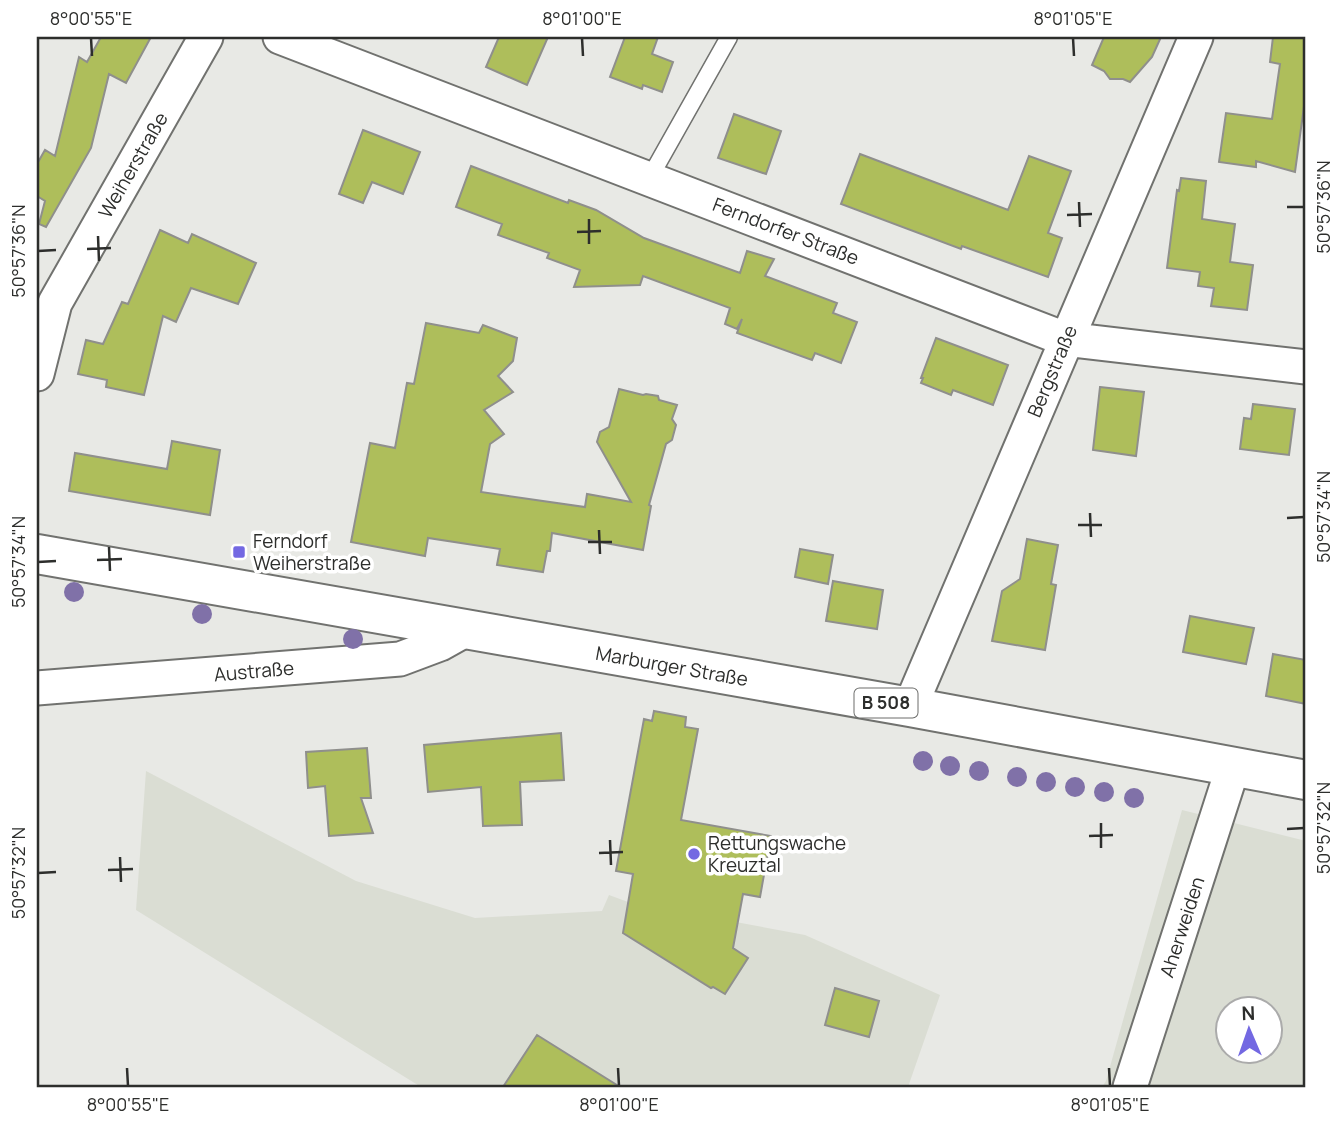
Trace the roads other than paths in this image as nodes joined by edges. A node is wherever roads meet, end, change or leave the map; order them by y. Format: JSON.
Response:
{"nodes":[{"id":1,"x":206,"y":37,"type":"edge"},
{"id":2,"x":280,"y":37,"type":"edge"},
{"id":3,"x":729,"y":37,"type":"edge"},
{"id":4,"x":1196,"y":37,"type":"edge"},
{"id":5,"x":649,"y":178,"type":"junction"},
{"id":6,"x":1065,"y":339,"type":"junction"},
{"id":7,"x":1306,"y":367,"type":"edge"},
{"id":8,"x":37,"y":374,"type":"edge"},
{"id":9,"x":37,"y":554,"type":"edge"},
{"id":10,"x":465,"y":630,"type":"junction"},
{"id":11,"x":37,"y":688,"type":"edge"},
{"id":12,"x":911,"y":707,"type":"junction"},
{"id":13,"x":1233,"y":767,"type":"junction"},
{"id":14,"x":1306,"y":780,"type":"edge"},
{"id":15,"x":1130,"y":1087,"type":"edge"}],
"edges":[{"from":1,"to":8,"type":"street","name":"Weiherstraße"},
{"from":2,"to":5,"type":"street","name":"Ferndorfer Straße"},
{"from":3,"to":5,"type":"lane"},
{"from":4,"to":6,"type":"street","name":"Bergstraße"},
{"from":5,"to":6,"type":"street","name":"Ferndorfer Straße"},
{"from":6,"to":7,"type":"street","name":"Ferndorfer Straße"},
{"from":6,"to":12,"type":"street","name":"Bergstraße"},
{"from":9,"to":10,"type":"main road","name":"Marburger Straße","number":"B 508"},
{"from":10,"to":11,"type":"street","name":"Austraße"},
{"from":10,"to":12,"type":"main road","name":"Marburger Straße","number":"B 508"},
{"from":12,"to":13,"type":"main road","name":"Marburger Straße","number":"B 508"},
{"from":13,"to":14,"type":"main road","name":"Marburger Straße","number":"B 508"},
{"from":13,"to":15,"type":"street","name":"Aherweiden"}]}
